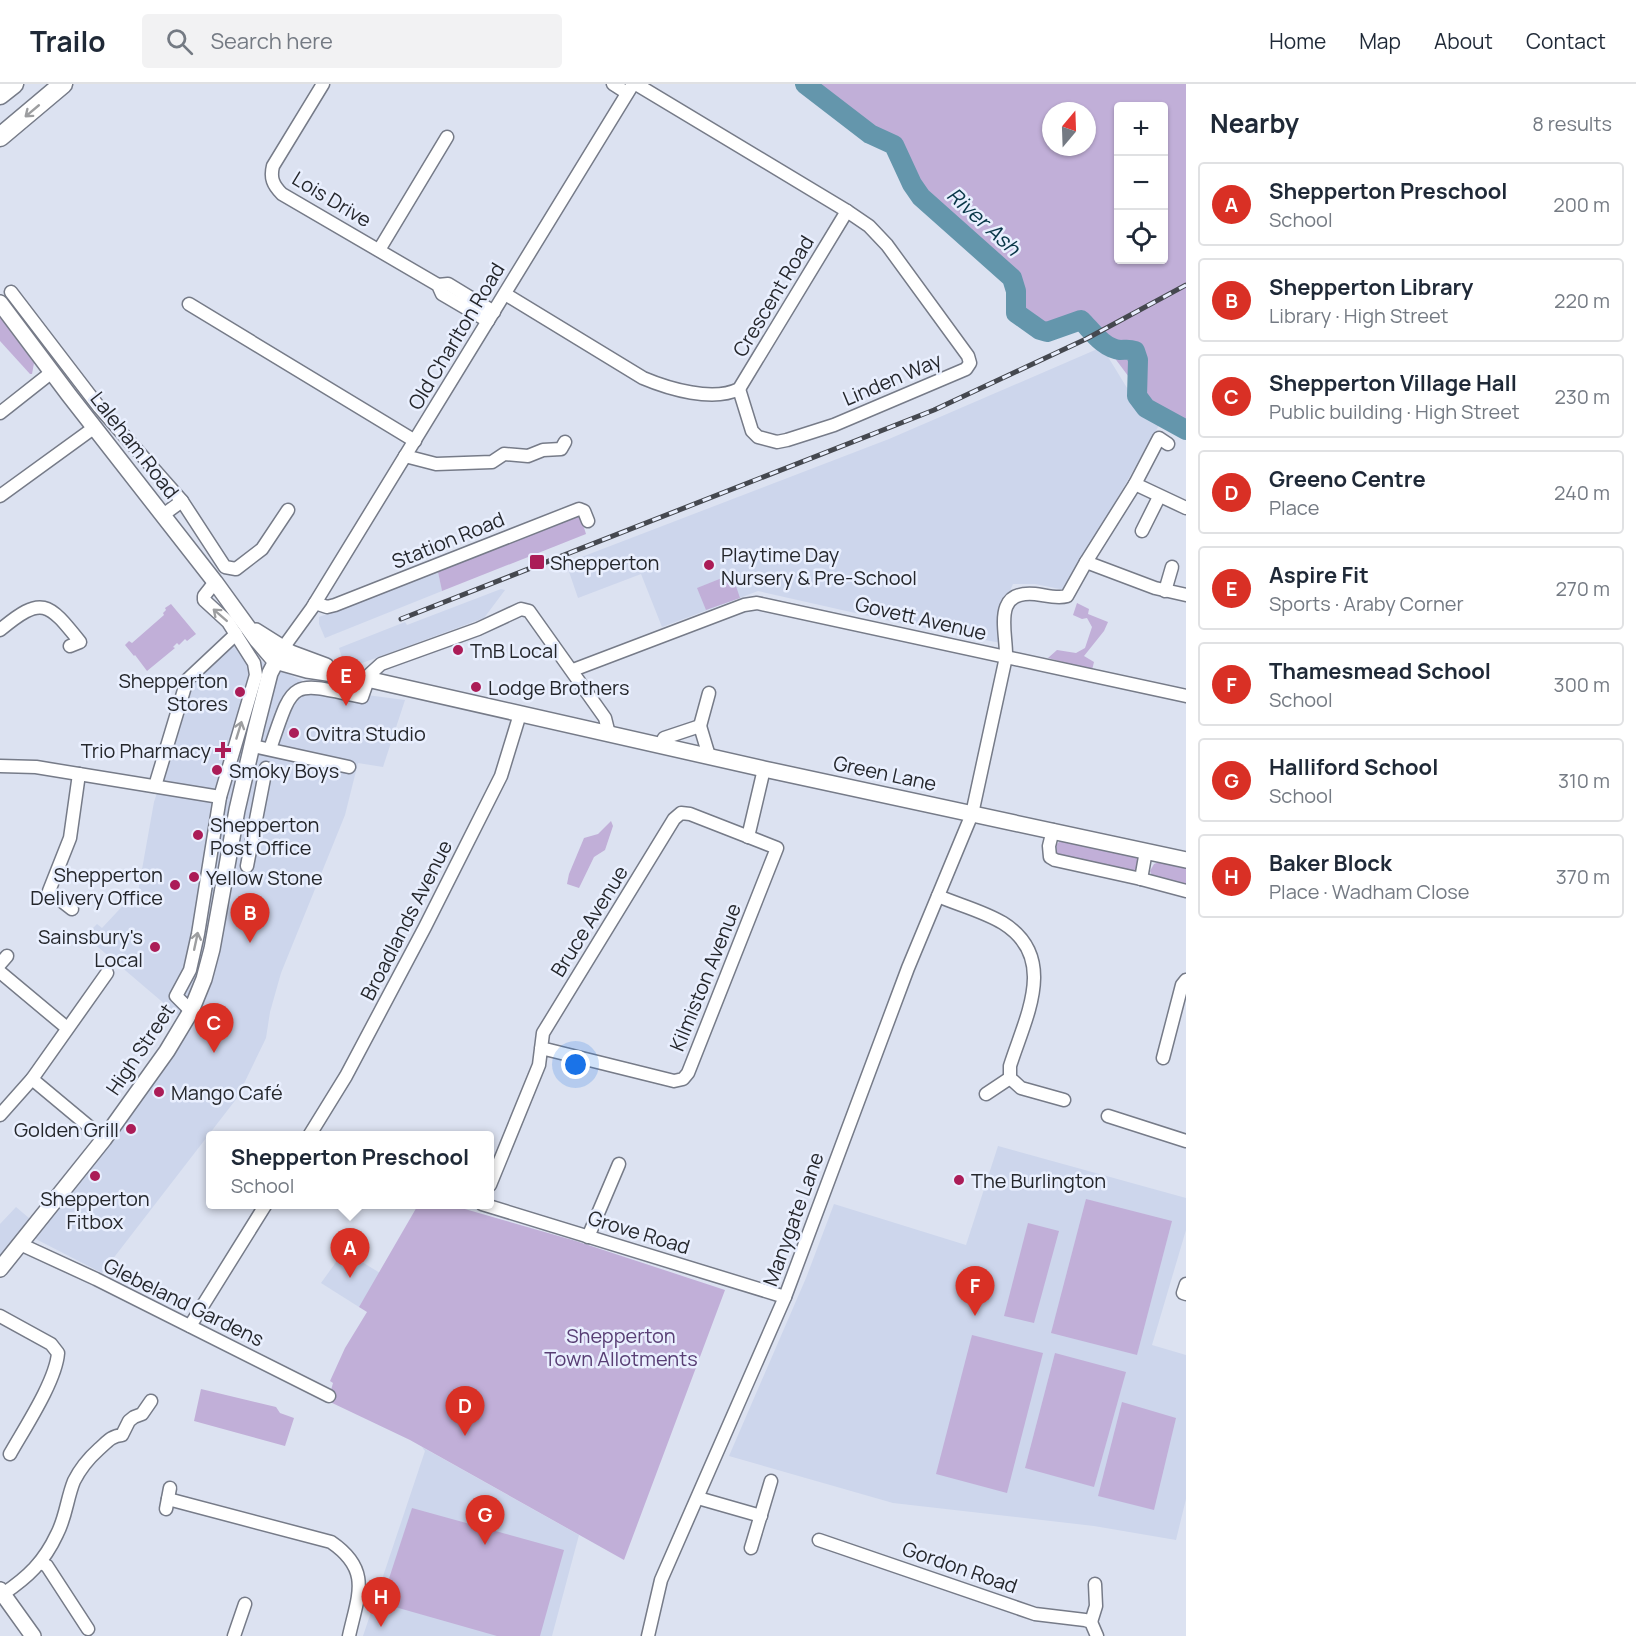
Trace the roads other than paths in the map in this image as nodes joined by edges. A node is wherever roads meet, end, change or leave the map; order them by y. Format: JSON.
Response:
{"nodes":[{"id":1,"x":14,"y":84,"type":"edge"},
{"id":2,"x":63,"y":84,"type":"edge"},
{"id":3,"x":322,"y":84,"type":"edge"},
{"id":4,"x":613,"y":84,"type":"edge"},
{"id":5,"x":632,"y":86,"type":"edge"},
{"id":6,"x":0,"y":95,"type":"edge"},
{"id":7,"x":0,"y":137,"type":"edge"},
{"id":8,"x":447,"y":137,"type":"dead end"},
{"id":9,"x":848,"y":211,"type":"junction"},
{"id":10,"x":379,"y":250,"type":"junction"},
{"id":11,"x":505,"y":294,"type":"junction"},
{"id":12,"x":6,"y":298,"type":"edge"},
{"id":13,"x":189,"y":304,"type":"dead end"},
{"id":14,"x":491,"y":317,"type":"junction"},
{"id":15,"x":52,"y":372,"type":"junction"},
{"id":16,"x":739,"y":389,"type":"junction"},
{"id":17,"x":0,"y":413,"type":"edge"},
{"id":18,"x":95,"y":427,"type":"junction"},
{"id":19,"x":415,"y":441,"type":"junction"},
{"id":20,"x":565,"y":442,"type":"dead end"},
{"id":21,"x":1168,"y":444,"type":"dead end"},
{"id":22,"x":405,"y":456,"type":"junction"},
{"id":23,"x":1135,"y":484,"type":"junction"},
{"id":24,"x":0,"y":496,"type":"edge"},
{"id":25,"x":1159,"y":496,"type":"junction"},
{"id":26,"x":182,"y":501,"type":"junction"},
{"id":27,"x":1186,"y":508,"type":"edge"},
{"id":28,"x":288,"y":510,"type":"dead end"},
{"id":29,"x":163,"y":515,"type":"junction"},
{"id":30,"x":588,"y":521,"type":"dead end"},
{"id":31,"x":1142,"y":531,"type":"dead end"},
{"id":32,"x":224,"y":562,"type":"junction"},
{"id":33,"x":1086,"y":562,"type":"junction"},
{"id":34,"x":1172,"y":567,"type":"dead end"},
{"id":35,"x":212,"y":578,"type":"junction"},
{"id":36,"x":1165,"y":591,"type":"junction"},
{"id":37,"x":1186,"y":595,"type":"edge"},
{"id":38,"x":314,"y":606,"type":"junction"},
{"id":39,"x":0,"y":630,"type":"edge"},
{"id":40,"x":236,"y":634,"type":"junction"},
{"id":41,"x":70,"y":646,"type":"dead end"},
{"id":42,"x":284,"y":657,"type":"junction"},
{"id":43,"x":1006,"y":657,"type":"junction"},
{"id":44,"x":573,"y":670,"type":"junction"},
{"id":45,"x":367,"y":679,"type":"junction"},
{"id":46,"x":709,"y":693,"type":"dead end"},
{"id":47,"x":1186,"y":696,"type":"edge"},
{"id":48,"x":520,"y":714,"type":"junction"},
{"id":49,"x":700,"y":726,"type":"junction"},
{"id":50,"x":609,"y":734,"type":"junction"},
{"id":51,"x":253,"y":746,"type":"junction"},
{"id":52,"x":660,"y":746,"type":"junction"},
{"id":53,"x":270,"y":749,"type":"junction"},
{"id":54,"x":709,"y":756,"type":"junction"},
{"id":55,"x":0,"y":766,"type":"edge"},
{"id":56,"x":349,"y":767,"type":"dead end"},
{"id":57,"x":266,"y":768,"type":"dead end"},
{"id":58,"x":764,"y":769,"type":"junction"},
{"id":59,"x":79,"y":774,"type":"junction"},
{"id":60,"x":155,"y":786,"type":"junction"},
{"id":61,"x":242,"y":792,"type":"junction"},
{"id":62,"x":259,"y":796,"type":"junction"},
{"id":63,"x":220,"y":797,"type":"junction"},
{"id":64,"x":972,"y":814,"type":"junction"},
{"id":65,"x":1053,"y":830,"type":"junction"},
{"id":66,"x":748,"y":837,"type":"junction"},
{"id":67,"x":1146,"y":851,"type":"junction"},
{"id":68,"x":229,"y":854,"type":"junction"},
{"id":69,"x":1186,"y":860,"type":"edge"},
{"id":70,"x":1141,"y":879,"type":"junction"},
{"id":71,"x":1186,"y":891,"type":"edge"},
{"id":72,"x":938,"y":896,"type":"junction"},
{"id":73,"x":72,"y":909,"type":"dead end"},
{"id":74,"x":0,"y":972,"type":"edge"},
{"id":75,"x":107,"y":973,"type":"dead end"},
{"id":76,"x":1186,"y":980,"type":"edge"},
{"id":77,"x":191,"y":1011,"type":"junction"},
{"id":78,"x":67,"y":1028,"type":"junction"},
{"id":79,"x":541,"y":1048,"type":"junction"},
{"id":80,"x":1162,"y":1058,"type":"dead end"},
{"id":81,"x":1010,"y":1078,"type":"junction"},
{"id":82,"x":32,"y":1079,"type":"junction"},
{"id":83,"x":986,"y":1094,"type":"dead end"},
{"id":84,"x":1064,"y":1100,"type":"dead end"},
{"id":85,"x":0,"y":1115,"type":"edge"},
{"id":86,"x":1108,"y":1116,"type":"dead end"},
{"id":87,"x":312,"y":1131,"type":"edge"},
{"id":88,"x":104,"y":1138,"type":"junction"},
{"id":89,"x":1186,"y":1141,"type":"edge"},
{"id":90,"x":619,"y":1164,"type":"dead end"},
{"id":91,"x":494,"y":1173,"type":"edge"},
{"id":92,"x":263,"y":1209,"type":"edge"},
{"id":93,"x":494,"y":1209,"type":"edge"},
{"id":94,"x":588,"y":1237,"type":"junction"},
{"id":95,"x":20,"y":1244,"type":"junction"},
{"id":96,"x":0,"y":1269,"type":"edge"},
{"id":97,"x":785,"y":1296,"type":"junction"},
{"id":98,"x":0,"y":1316,"type":"edge"},
{"id":99,"x":190,"y":1326,"type":"junction"},
{"id":100,"x":329,"y":1396,"type":"dead end"},
{"id":101,"x":150,"y":1401,"type":"dead end"},
{"id":102,"x":10,"y":1454,"type":"dead end"},
{"id":103,"x":771,"y":1481,"type":"dead end"},
{"id":104,"x":698,"y":1498,"type":"junction"},
{"id":105,"x":168,"y":1499,"type":"dead end"},
{"id":106,"x":761,"y":1516,"type":"junction"},
{"id":107,"x":819,"y":1539,"type":"dead end"},
{"id":108,"x":751,"y":1548,"type":"dead end"},
{"id":109,"x":40,"y":1562,"type":"junction"},
{"id":110,"x":1095,"y":1584,"type":"dead end"},
{"id":111,"x":1,"y":1592,"type":"edge"},
{"id":112,"x":245,"y":1604,"type":"dead end"},
{"id":113,"x":1091,"y":1622,"type":"junction"},
{"id":114,"x":88,"y":1629,"type":"dead end"},
{"id":115,"x":33,"y":1636,"type":"edge"},
{"id":116,"x":234,"y":1636,"type":"edge"},
{"id":117,"x":349,"y":1636,"type":"edge"},
{"id":118,"x":648,"y":1636,"type":"edge"},
{"id":119,"x":1097,"y":1636,"type":"edge"}],
"edges":[{"from":1,"to":6,"type":"highway"},
{"from":2,"to":7,"type":"highway","one_way":true},
{"from":3,"to":10,"type":"street","name":"Lois Drive"},
{"from":4,"to":5,"type":"street"},
{"from":5,"to":9,"type":"street"},
{"from":5,"to":11,"type":"street","name":"Old Charlton Road"},
{"from":8,"to":10,"type":"street"},
{"from":9,"to":16,"type":"street","name":"Crescent Road"},
{"from":9,"to":16,"type":"street","name":"Linden Way"},
{"from":10,"to":14,"type":"street","name":"Lois Drive"},
{"from":11,"to":14,"type":"street","name":"Old Charlton Road"},
{"from":11,"to":16,"type":"street"},
{"from":12,"to":15,"type":"main road","name":"Laleham Road"},
{"from":12,"to":26,"type":"street"},
{"from":13,"to":19,"type":"street"},
{"from":14,"to":19,"type":"street","name":"Old Charlton Road"},
{"from":15,"to":17,"type":"street"},
{"from":15,"to":18,"type":"main road","name":"Laleham Road"},
{"from":18,"to":24,"type":"street"},
{"from":18,"to":29,"type":"main road","name":"Laleham Road"},
{"from":19,"to":22,"type":"street","name":"Old Charlton Road"},
{"from":20,"to":22,"type":"street"},
{"from":21,"to":23,"type":"street"},
{"from":22,"to":38,"type":"street","name":"Old Charlton Road"},
{"from":23,"to":25,"type":"street"},
{"from":23,"to":33,"type":"street"},
{"from":25,"to":27,"type":"street"},
{"from":25,"to":31,"type":"street"},
{"from":26,"to":29,"type":"street"},
{"from":26,"to":32,"type":"street"},
{"from":28,"to":32,"type":"street"},
{"from":29,"to":35,"type":"main road","name":"Laleham Road"},
{"from":30,"to":38,"type":"street","name":"Station Road"},
{"from":32,"to":35,"type":"street"},
{"from":33,"to":36,"type":"street"},
{"from":33,"to":43,"type":"street"},
{"from":34,"to":36,"type":"street"},
{"from":40,"to":35,"type":"street","one_way":true},
{"from":35,"to":42,"type":"main road","name":"Laleham Road"},
{"from":36,"to":37,"type":"street"},
{"from":38,"to":42,"type":"street","name":"Old Charlton Road"},
{"from":39,"to":41,"type":"street"},
{"from":40,"to":60,"type":"street"},
{"from":63,"to":40,"type":"street","one_way":true},
{"from":42,"to":45,"type":"main road","name":"Green Lane"},
{"from":42,"to":51,"type":"main road","name":"High Street"},
{"from":43,"to":44,"type":"street","name":"Govett Avenue"},
{"from":43,"to":47,"type":"street"},
{"from":43,"to":64,"type":"street","name":"Govett Avenue"},
{"from":44,"to":45,"type":"street"},
{"from":44,"to":50,"type":"street"},
{"from":45,"to":48,"type":"main road","name":"Green Lane"},
{"from":45,"to":53,"type":"street"},
{"from":46,"to":49,"type":"street"},
{"from":48,"to":50,"type":"main road","name":"Green Lane"},
{"from":48,"to":87,"type":"street","name":"Broadlands Avenue"},
{"from":49,"to":52,"type":"street"},
{"from":49,"to":54,"type":"street"},
{"from":50,"to":52,"type":"main road","name":"Green Lane"},
{"from":51,"to":53,"type":"street"},
{"from":51,"to":61,"type":"main road","name":"High Street"},
{"from":52,"to":54,"type":"main road","name":"Green Lane"},
{"from":53,"to":56,"type":"street"},
{"from":54,"to":58,"type":"main road","name":"Green Lane"},
{"from":55,"to":59,"type":"street"},
{"from":57,"to":62,"type":"street"},
{"from":58,"to":64,"type":"main road","name":"Green Lane"},
{"from":58,"to":66,"type":"street"},
{"from":59,"to":60,"type":"street"},
{"from":59,"to":73,"type":"street"},
{"from":60,"to":63,"type":"street"},
{"from":61,"to":62,"type":"street"},
{"from":61,"to":68,"type":"main road","name":"High Street"},
{"from":62,"to":68,"type":"street"},
{"from":77,"to":63,"type":"street","one_way":true},
{"from":64,"to":65,"type":"main road","name":"Green Lane"},
{"from":64,"to":72,"type":"street","name":"Manygate Lane"},
{"from":65,"to":67,"type":"main road","name":"Green Lane"},
{"from":65,"to":70,"type":"street"},
{"from":66,"to":79,"type":"street","name":"Bruce Avenue"},
{"from":66,"to":79,"type":"street","name":"Kilmiston Avenue"},
{"from":67,"to":69,"type":"main road","name":"Green Lane"},
{"from":67,"to":70,"type":"street"},
{"from":68,"to":77,"type":"main road","name":"High Street"},
{"from":70,"to":71,"type":"street"},
{"from":72,"to":81,"type":"street"},
{"from":72,"to":97,"type":"street","name":"Manygate Lane"},
{"from":74,"to":78,"type":"street"},
{"from":75,"to":78,"type":"street"},
{"from":76,"to":80,"type":"street"},
{"from":77,"to":88,"type":"main road","name":"High Street"},
{"from":78,"to":82,"type":"street"},
{"from":79,"to":91,"type":"street","name":"Bruce Avenue"},
{"from":81,"to":83,"type":"street"},
{"from":81,"to":84,"type":"street"},
{"from":82,"to":85,"type":"street"},
{"from":82,"to":88,"type":"street"},
{"from":86,"to":89,"type":"street"},
{"from":88,"to":95,"type":"main road","name":"High Street"},
{"from":90,"to":94,"type":"street"},
{"from":92,"to":99,"type":"street"},
{"from":93,"to":94,"type":"street","name":"Grove Road"},
{"from":94,"to":97,"type":"street","name":"Grove Road"},
{"from":95,"to":96,"type":"main road","name":"High Street"},
{"from":95,"to":99,"type":"street","name":"Glebeland Gardens"},
{"from":97,"to":104,"type":"street","name":"Manygate Lane"},
{"from":98,"to":102,"type":"street"},
{"from":99,"to":100,"type":"street","name":"Glebeland Gardens"},
{"from":101,"to":109,"type":"street"},
{"from":103,"to":106,"type":"street"},
{"from":104,"to":106,"type":"street"},
{"from":104,"to":118,"type":"street","name":"Manygate Lane"},
{"from":105,"to":117,"type":"street"},
{"from":106,"to":108,"type":"street"},
{"from":107,"to":113,"type":"street","name":"Gordon Road"},
{"from":109,"to":111,"type":"street"},
{"from":109,"to":114,"type":"street"},
{"from":110,"to":113,"type":"street"},
{"from":111,"to":115,"type":"main road"},
{"from":112,"to":116,"type":"street"},
{"from":113,"to":119,"type":"street"}]}
